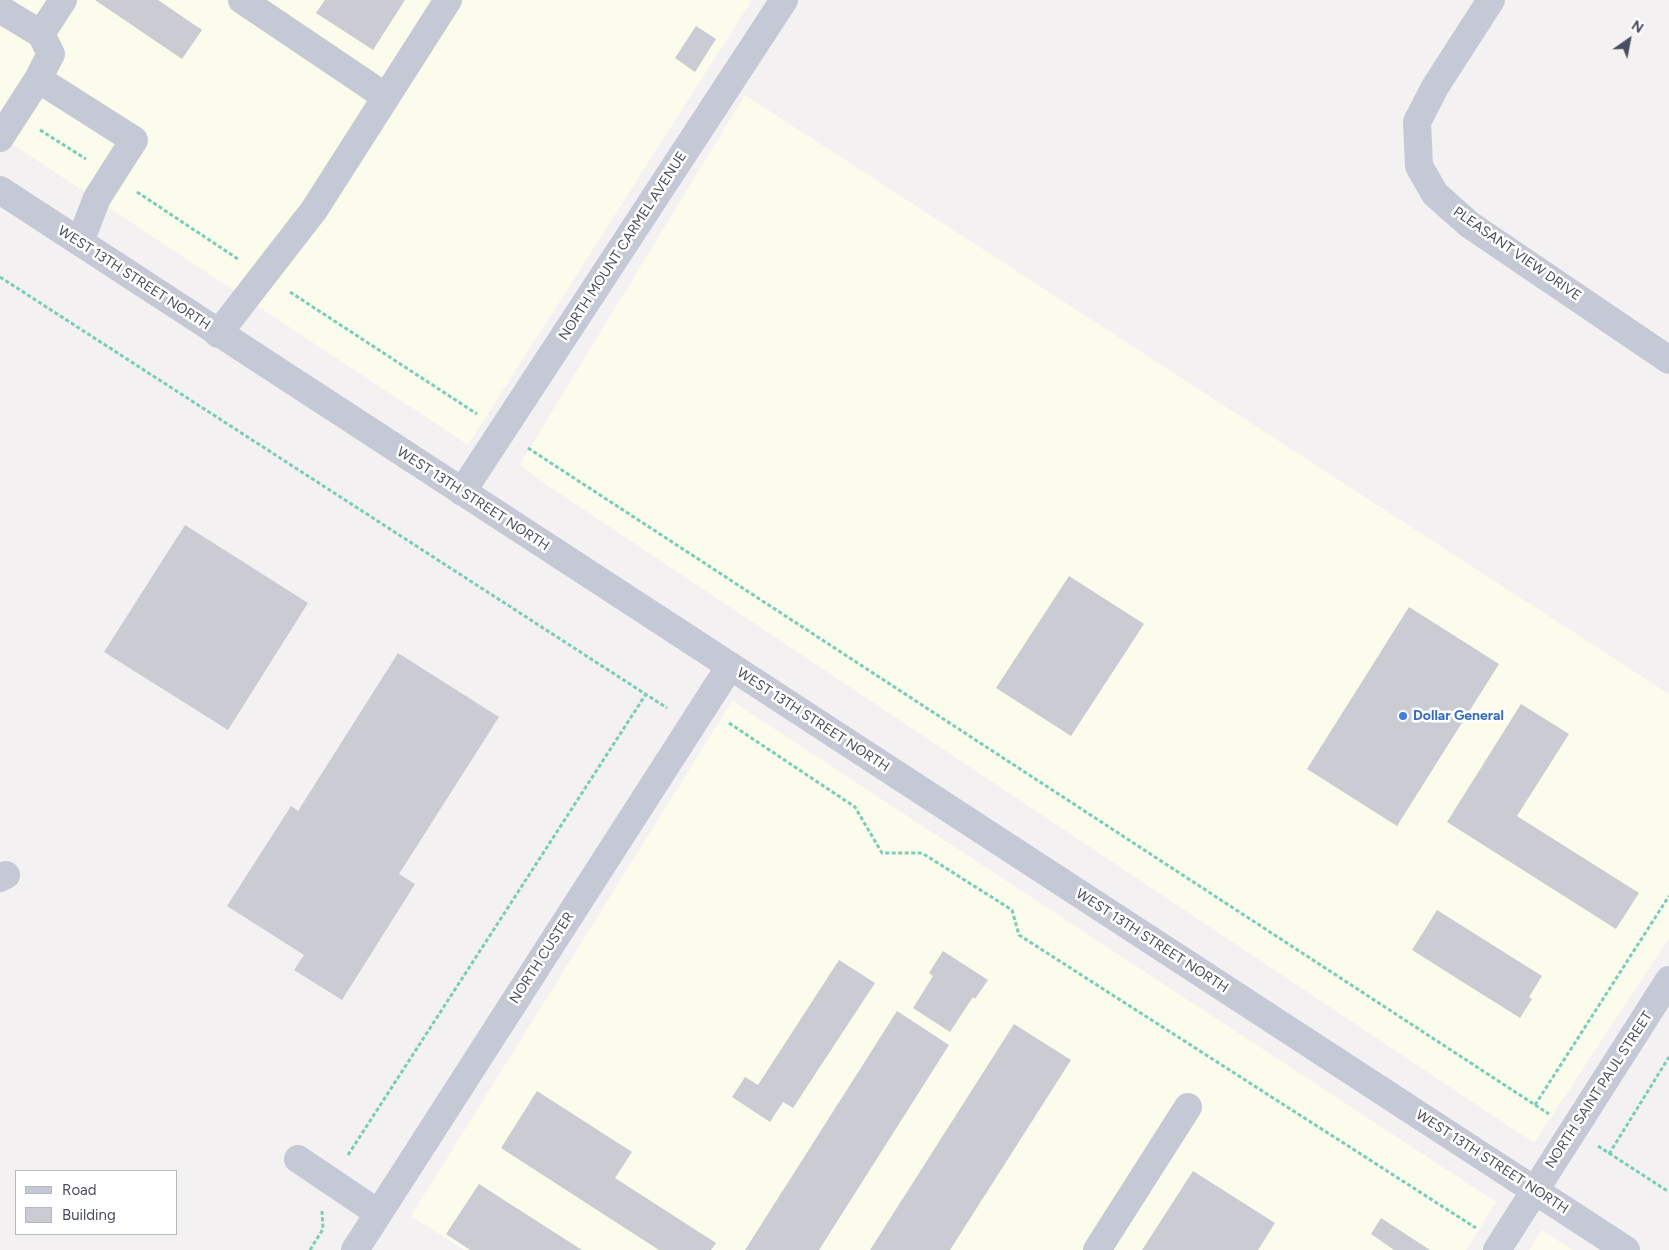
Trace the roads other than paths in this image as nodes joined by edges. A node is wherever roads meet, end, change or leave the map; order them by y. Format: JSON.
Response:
{"nodes":[{"id":1,"x":63,"y":0,"type":"edge"},
{"id":2,"x":242,"y":0,"type":"edge"},
{"id":3,"x":448,"y":0,"type":"edge"},
{"id":4,"x":784,"y":0,"type":"edge"},
{"id":5,"x":1491,"y":0,"type":"edge"},
{"id":6,"x":0,"y":9,"type":"edge"},
{"id":7,"x":41,"y":34,"type":"junction"},
{"id":8,"x":38,"y":79,"type":"junction"},
{"id":9,"x":386,"y":97,"type":"junction"},
{"id":10,"x":0,"y":138,"type":"edge"},
{"id":11,"x":0,"y":190,"type":"edge"},
{"id":12,"x":80,"y":242,"type":"junction"},
{"id":13,"x":218,"y":334,"type":"junction"},
{"id":14,"x":1669,"y":360,"type":"edge"},
{"id":15,"x":462,"y":492,"type":"junction"},
{"id":16,"x":730,"y":666,"type":"junction"},
{"id":17,"x":1669,"y":980,"type":"edge"},
{"id":18,"x":1188,"y":1107,"type":"dead end"},
{"id":19,"x":298,"y":1159,"type":"dead end"},
{"id":20,"x":1535,"y":1190,"type":"junction"},
{"id":21,"x":378,"y":1214,"type":"junction"},
{"id":22,"x":1592,"y":1241,"type":"edge"},
{"id":23,"x":1499,"y":1247,"type":"edge"},
{"id":24,"x":355,"y":1250,"type":"edge"},
{"id":25,"x":1097,"y":1250,"type":"edge"},
{"id":26,"x":1626,"y":1250,"type":"edge"}],
"edges":[{"from":1,"to":7,"type":"street"},
{"from":2,"to":9,"type":"street"},
{"from":3,"to":9,"type":"street"},
{"from":4,"to":15,"type":"street","name":"NORTH MOUNT CARMEL AVENUE"},
{"from":5,"to":14,"type":"street","name":"PLEASANT VIEW DRIVE"},
{"from":6,"to":7,"type":"street"},
{"from":7,"to":8,"type":"street"},
{"from":8,"to":10,"type":"street"},
{"from":8,"to":12,"type":"street"},
{"from":9,"to":13,"type":"street"},
{"from":11,"to":12,"type":"street","name":"WEST 13TH STREET NORTH"},
{"from":12,"to":13,"type":"street","name":"WEST 13TH STREET NORTH"},
{"from":13,"to":15,"type":"street","name":"WEST 13TH STREET NORTH"},
{"from":15,"to":16,"type":"street","name":"WEST 13TH STREET NORTH"},
{"from":16,"to":20,"type":"street","name":"WEST 13TH STREET NORTH"},
{"from":16,"to":21,"type":"street","name":"NORTH CUSTER"},
{"from":17,"to":20,"type":"street","name":"NORTH SAINT PAUL STREET"},
{"from":18,"to":25,"type":"street"},
{"from":19,"to":21,"type":"street"},
{"from":20,"to":22,"type":"street","name":"WEST 13TH STREET NORTH"},
{"from":20,"to":23,"type":"street","name":"NORTH SAINT PAUL STREET"},
{"from":21,"to":24,"type":"street","name":"NORTH CUSTER"},
{"from":22,"to":26,"type":"street","name":"WEST 13TH STREET NORTH"}]}
